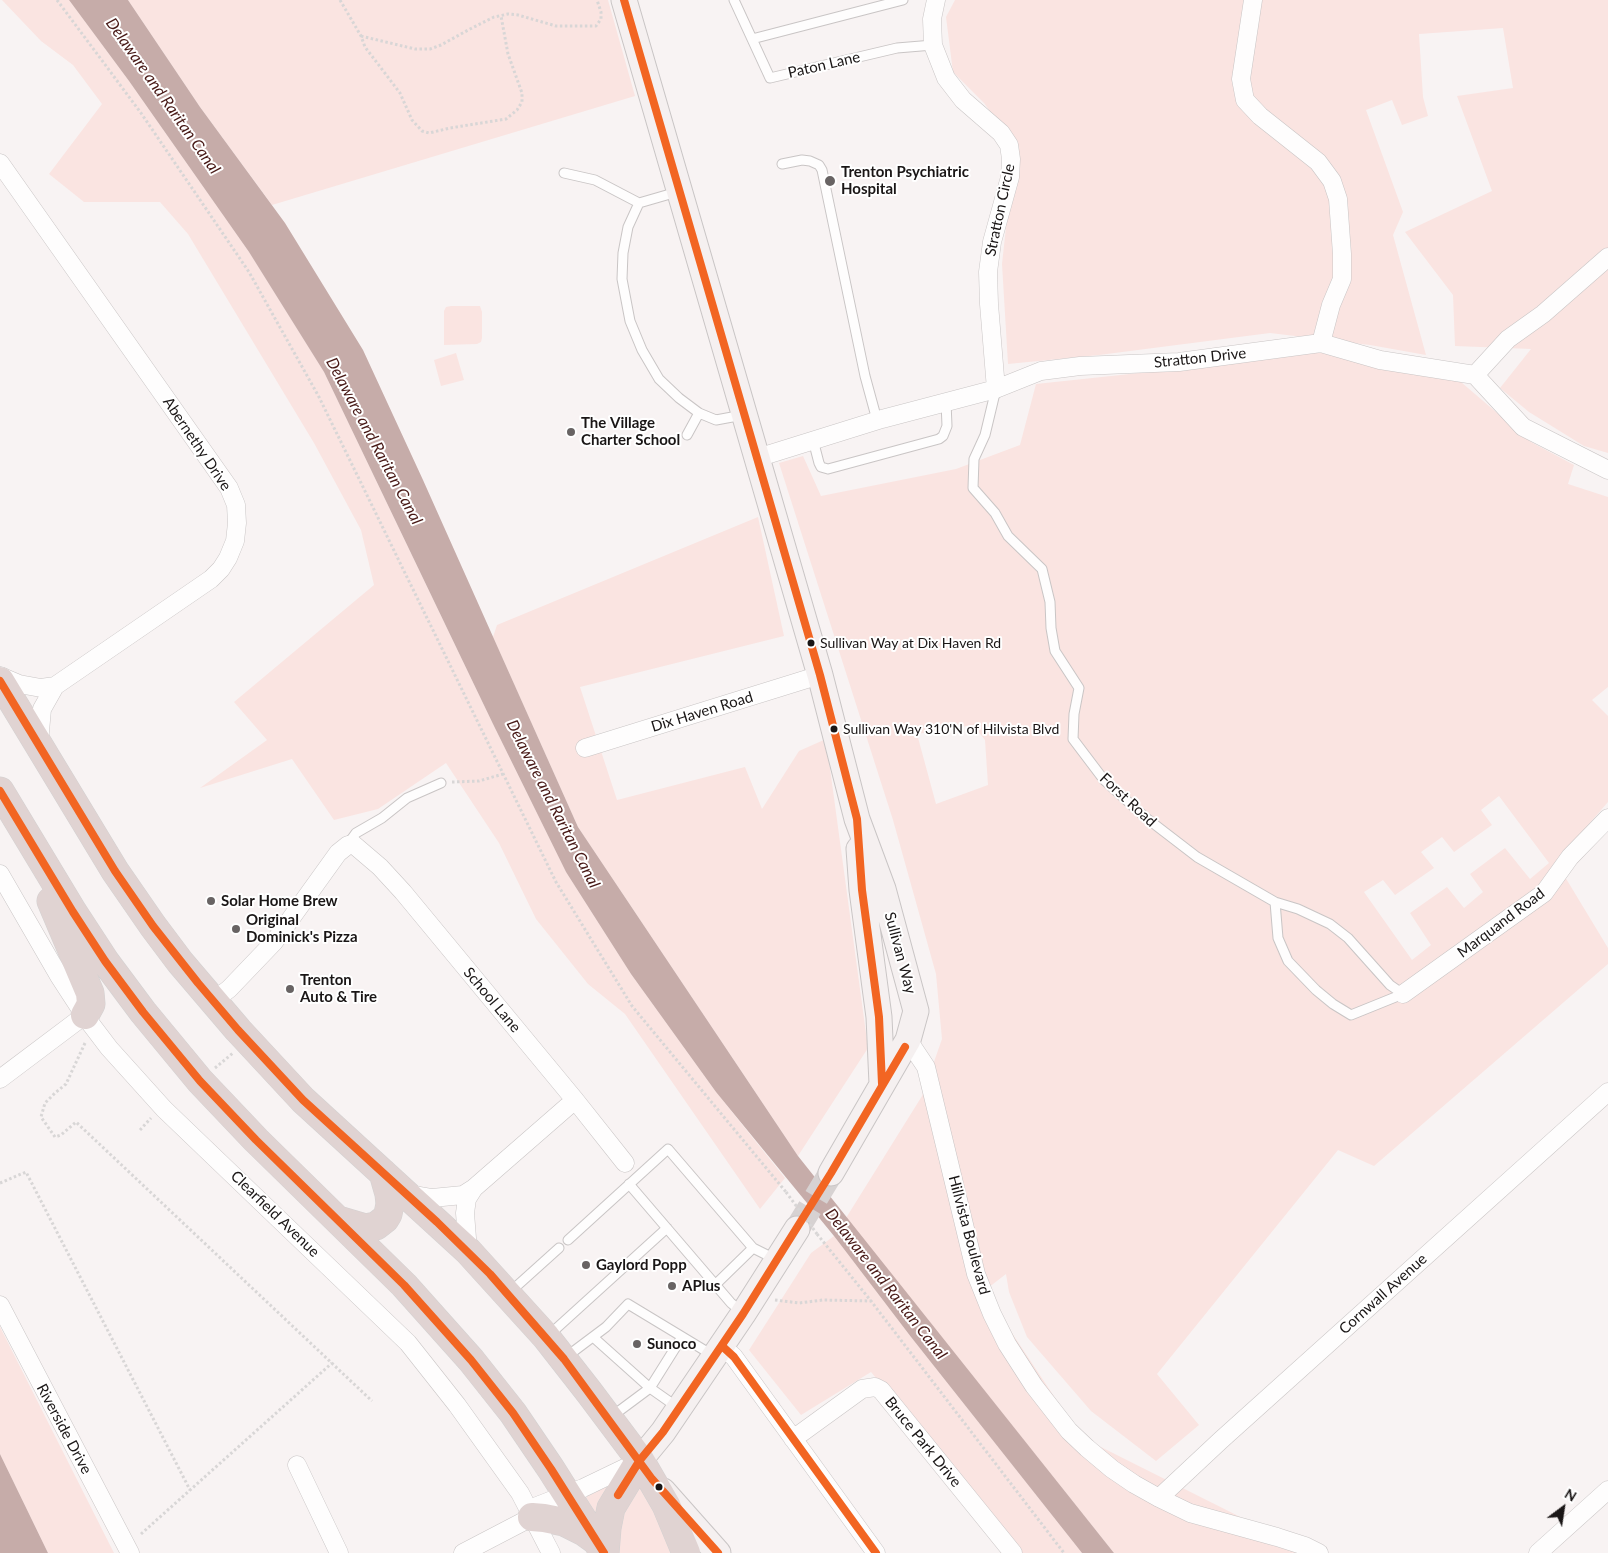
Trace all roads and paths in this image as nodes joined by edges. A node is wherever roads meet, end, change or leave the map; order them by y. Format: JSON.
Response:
{"nodes":[{"id":1,"x":56,"y":0,"type":"edge"},
{"id":2,"x":340,"y":0,"type":"edge"},
{"id":3,"x":597,"y":0,"type":"edge"},
{"id":4,"x":624,"y":0,"type":"edge"},
{"id":5,"x":734,"y":0,"type":"edge"},
{"id":6,"x":903,"y":0,"type":"edge"},
{"id":7,"x":936,"y":0,"type":"edge"},
{"id":8,"x":1253,"y":0,"type":"edge"},
{"id":9,"x":502,"y":16,"type":"junction"},
{"id":10,"x":362,"y":36,"type":"junction"},
{"id":11,"x":752,"y":39,"type":"junction"},
{"id":12,"x":933,"y":45,"type":"junction"},
{"id":13,"x":0,"y":163,"type":"edge"},
{"id":14,"x":782,"y":164,"type":"dead end"},
{"id":15,"x":564,"y":173,"type":"dead end"},
{"id":16,"x":680,"y":191,"type":"junction"},
{"id":17,"x":638,"y":203,"type":"junction"},
{"id":18,"x":1608,"y":257,"type":"edge"},
{"id":19,"x":1321,"y":343,"type":"junction"},
{"id":20,"x":1475,"y":375,"type":"junction"},
{"id":21,"x":996,"y":389,"type":"junction"},
{"id":22,"x":946,"y":402,"type":"junction"},
{"id":23,"x":699,"y":413,"type":"junction"},
{"id":24,"x":744,"y":415,"type":"junction"},
{"id":25,"x":877,"y":420,"type":"junction"},
{"id":26,"x":687,"y":435,"type":"dead end"},
{"id":27,"x":813,"y":440,"type":"junction"},
{"id":28,"x":757,"y":458,"type":"junction"},
{"id":29,"x":1608,"y":470,"type":"edge"},
{"id":30,"x":820,"y":675,"type":"junction"},
{"id":31,"x":0,"y":676,"type":"edge"},
{"id":32,"x":0,"y":681,"type":"edge"},
{"id":33,"x":55,"y":686,"type":"junction"},
{"id":34,"x":39,"y":743,"type":"junction"},
{"id":35,"x":585,"y":748,"type":"dead end"},
{"id":36,"x":503,"y":774,"type":"junction"},
{"id":37,"x":441,"y":783,"type":"joint"},
{"id":38,"x":0,"y":791,"type":"edge"},
{"id":39,"x":1608,"y":818,"type":"edge"},
{"id":40,"x":858,"y":819,"type":"junction"},
{"id":41,"x":350,"y":844,"type":"junction"},
{"id":42,"x":34,"y":847,"type":"junction"},
{"id":43,"x":0,"y":874,"type":"edge"},
{"id":44,"x":1276,"y":902,"type":"junction"},
{"id":45,"x":867,"y":926,"type":"junction"},
{"id":46,"x":1403,"y":994,"type":"junction"},
{"id":47,"x":213,"y":1001,"type":"junction"},
{"id":48,"x":85,"y":1028,"type":"junction"},
{"id":49,"x":908,"y":1040,"type":"junction"},
{"id":50,"x":0,"y":1079,"type":"edge"},
{"id":51,"x":882,"y":1084,"type":"junction"},
{"id":52,"x":1608,"y":1092,"type":"edge"},
{"id":53,"x":575,"y":1100,"type":"junction"},
{"id":54,"x":153,"y":1115,"type":"dead end"},
{"id":55,"x":140,"y":1130,"type":"dead end"},
{"id":56,"x":625,"y":1163,"type":"dead end"},
{"id":57,"x":384,"y":1173,"type":"junction"},
{"id":58,"x":831,"y":1173,"type":"tunnel mouth"},
{"id":59,"x":0,"y":1183,"type":"edge"},
{"id":60,"x":628,"y":1184,"type":"junction"},
{"id":61,"x":474,"y":1188,"type":"junction"},
{"id":62,"x":404,"y":1192,"type":"junction"},
{"id":63,"x":338,"y":1220,"type":"junction"},
{"id":64,"x":667,"y":1228,"type":"junction"},
{"id":65,"x":807,"y":1232,"type":"junction"},
{"id":66,"x":568,"y":1240,"type":"dead end"},
{"id":67,"x":559,"y":1248,"type":"dead end"},
{"id":68,"x":754,"y":1248,"type":"junction"},
{"id":69,"x":468,"y":1252,"type":"junction"},
{"id":70,"x":777,"y":1260,"type":"junction"},
{"id":71,"x":715,"y":1285,"type":"junction"},
{"id":72,"x":508,"y":1294,"type":"junction"},
{"id":73,"x":769,"y":1299,"type":"dead end"},
{"id":74,"x":871,"y":1301,"type":"junction"},
{"id":75,"x":0,"y":1305,"type":"edge"},
{"id":76,"x":743,"y":1314,"type":"junction"},
{"id":77,"x":546,"y":1337,"type":"junction"},
{"id":78,"x":593,"y":1337,"type":"junction"},
{"id":79,"x":682,"y":1337,"type":"junction"},
{"id":80,"x":718,"y":1351,"type":"junction"},
{"id":81,"x":564,"y":1359,"type":"junction"},
{"id":82,"x":332,"y":1363,"type":"junction"},
{"id":83,"x":650,"y":1388,"type":"junction"},
{"id":84,"x":372,"y":1401,"type":"dead end"},
{"id":85,"x":679,"y":1408,"type":"junction"},
{"id":86,"x":609,"y":1419,"type":"junction"},
{"id":87,"x":793,"y":1439,"type":"junction"},
{"id":88,"x":297,"y":1465,"type":"dead end"},
{"id":89,"x":646,"y":1470,"type":"junction"},
{"id":90,"x":190,"y":1490,"type":"junction"},
{"id":91,"x":1608,"y":1490,"type":"edge"},
{"id":92,"x":568,"y":1494,"type":"junction"},
{"id":93,"x":1159,"y":1498,"type":"junction"},
{"id":94,"x":532,"y":1517,"type":"junction"},
{"id":95,"x":141,"y":1534,"type":"dead end"},
{"id":96,"x":602,"y":1549,"type":"edge"},
{"id":97,"x":130,"y":1553,"type":"edge"},
{"id":98,"x":339,"y":1553,"type":"edge"},
{"id":99,"x":462,"y":1553,"type":"edge"},
{"id":100,"x":551,"y":1553,"type":"edge"},
{"id":101,"x":686,"y":1553,"type":"edge"},
{"id":102,"x":718,"y":1553,"type":"edge"},
{"id":103,"x":876,"y":1553,"type":"edge"},
{"id":104,"x":1013,"y":1553,"type":"edge"},
{"id":105,"x":1064,"y":1553,"type":"edge"},
{"id":106,"x":1318,"y":1553,"type":"edge"},
{"id":107,"x":1538,"y":1553,"type":"edge"}],
"edges":[{"from":1,"to":36,"type":"path"},
{"from":2,"to":10,"type":"path"},
{"from":3,"to":9,"type":"path"},
{"from":4,"to":16,"type":"main road","name":"Sullivan Way"},
{"from":5,"to":11,"type":"lane","name":"Paton Lane"},
{"from":6,"to":11,"type":"lane"},
{"from":7,"to":12,"type":"street","name":"Stratton Circle"},
{"from":8,"to":19,"type":"street"},
{"from":9,"to":10,"type":"path"},
{"from":9,"to":10,"type":"path"},
{"from":11,"to":12,"type":"lane","name":"Paton Lane"},
{"from":12,"to":21,"type":"street","name":"Stratton Circle"},
{"from":13,"to":33,"type":"street","name":"Abernethy Drive"},
{"from":14,"to":25,"type":"lane"},
{"from":15,"to":17,"type":"lane"},
{"from":16,"to":17,"type":"lane"},
{"from":16,"to":24,"type":"main road","name":"Sullivan Way"},
{"from":17,"to":23,"type":"lane"},
{"from":18,"to":20,"type":"street"},
{"from":19,"to":20,"type":"street","name":"Stratton Drive"},
{"from":19,"to":21,"type":"street","name":"Stratton Drive"},
{"from":20,"to":29,"type":"street"},
{"from":21,"to":22,"type":"street","name":"Stratton Drive"},
{"from":21,"to":44,"type":"lane","name":"Forst Road"},
{"from":22,"to":25,"type":"street","name":"Stratton Drive"},
{"from":22,"to":27,"type":"lane"},
{"from":23,"to":24,"type":"lane"},
{"from":23,"to":26,"type":"lane"},
{"from":24,"to":28,"type":"main road","name":"Sullivan Way"},
{"from":25,"to":27,"type":"street","name":"Stratton Drive"},
{"from":27,"to":28,"type":"street","name":"Stratton Drive"},
{"from":28,"to":30,"type":"main road","name":"Sullivan Way"},
{"from":30,"to":35,"type":"street","name":"Dix Haven Road"},
{"from":30,"to":40,"type":"main road","name":"Sullivan Way"},
{"from":31,"to":33,"type":"street"},
{"from":32,"to":34,"type":"highway"},
{"from":33,"to":34,"type":"street","name":"Abernethy Drive"},
{"from":34,"to":47,"type":"highway"},
{"from":36,"to":37,"type":"path"},
{"from":36,"to":65,"type":"path","bridge":true},
{"from":37,"to":41,"type":"lane"},
{"from":38,"to":42,"type":"highway"},
{"from":39,"to":46,"type":"street","name":"Marquand Road"},
{"from":40,"to":45,"type":"main road","name":"Sullivan Way"},
{"from":40,"to":49,"type":"main road","name":"Sullivan Way"},
{"from":41,"to":47,"type":"street"},
{"from":41,"to":53,"type":"street","name":"School Lane"},
{"from":42,"to":48,"type":"highway"},
{"from":42,"to":63,"type":"highway"},
{"from":43,"to":48,"type":"street","name":"Clearfield Avenue"},
{"from":44,"to":46,"type":"lane","name":"Forst Road"},
{"from":44,"to":46,"type":"lane"},
{"from":45,"to":49,"type":"main road"},
{"from":45,"to":51,"type":"main road","name":"Sullivan Way"},
{"from":47,"to":57,"type":"highway"},
{"from":48,"to":50,"type":"street"},
{"from":48,"to":82,"type":"path"},
{"from":48,"to":94,"type":"street","name":"Clearfield Avenue"},
{"from":49,"to":51,"type":"main road","name":"Sullivan Way"},
{"from":49,"to":93,"type":"street","name":"Hillvista Boulevard"},
{"from":51,"to":58,"type":"main road","name":"Sullivan Way"},
{"from":52,"to":93,"type":"street","name":"Cornwall Avenue"},
{"from":53,"to":56,"type":"street","name":"School Lane"},
{"from":53,"to":61,"type":"street"},
{"from":54,"to":55,"type":"path"},
{"from":57,"to":62,"type":"highway"},
{"from":57,"to":63,"type":"highway"},
{"from":59,"to":90,"type":"path"},
{"from":60,"to":64,"type":"lane"},
{"from":60,"to":66,"type":"lane"},
{"from":60,"to":68,"type":"lane"},
{"from":61,"to":62,"type":"street"},
{"from":61,"to":69,"type":"street"},
{"from":62,"to":69,"type":"highway"},
{"from":63,"to":92,"type":"highway"},
{"from":64,"to":71,"type":"lane"},
{"from":64,"to":77,"type":"lane"},
{"from":65,"to":70,"type":"main road"},
{"from":65,"to":74,"type":"path"},
{"from":67,"to":72,"type":"lane"},
{"from":68,"to":70,"type":"lane"},
{"from":68,"to":71,"type":"lane"},
{"from":69,"to":72,"type":"highway"},
{"from":70,"to":76,"type":"main road"},
{"from":71,"to":76,"type":"lane"},
{"from":72,"to":77,"type":"highway"},
{"from":73,"to":74,"type":"path"},
{"from":74,"to":105,"type":"path"},
{"from":75,"to":97,"type":"street","name":"Riverside Drive"},
{"from":76,"to":80,"type":"main road"},
{"from":77,"to":81,"type":"highway"},
{"from":78,"to":79,"type":"lane"},
{"from":78,"to":81,"type":"lane"},
{"from":78,"to":83,"type":"lane"},
{"from":79,"to":80,"type":"lane"},
{"from":79,"to":83,"type":"lane"},
{"from":80,"to":85,"type":"main road"},
{"from":80,"to":87,"type":"street"},
{"from":81,"to":86,"type":"highway"},
{"from":82,"to":84,"type":"path"},
{"from":82,"to":90,"type":"path"},
{"from":83,"to":85,"type":"lane"},
{"from":83,"to":86,"type":"lane"},
{"from":85,"to":89,"type":"main road"},
{"from":86,"to":89,"type":"highway"},
{"from":87,"to":103,"type":"street"},
{"from":87,"to":104,"type":"street","name":"Bruce Park Drive"},
{"from":88,"to":98,"type":"street"},
{"from":89,"to":92,"type":"street"},
{"from":89,"to":96,"type":"highway"},
{"from":89,"to":101,"type":"highway"},
{"from":89,"to":102,"type":"main road"},
{"from":90,"to":95,"type":"path"},
{"from":91,"to":107,"type":"street"},
{"from":92,"to":94,"type":"street"},
{"from":92,"to":96,"type":"highway"},
{"from":93,"to":106,"type":"street","name":"Hillvista Boulevard"},
{"from":94,"to":96,"type":"highway"},
{"from":94,"to":99,"type":"street"},
{"from":94,"to":100,"type":"street","name":"Clearfield Avenue"}]}
